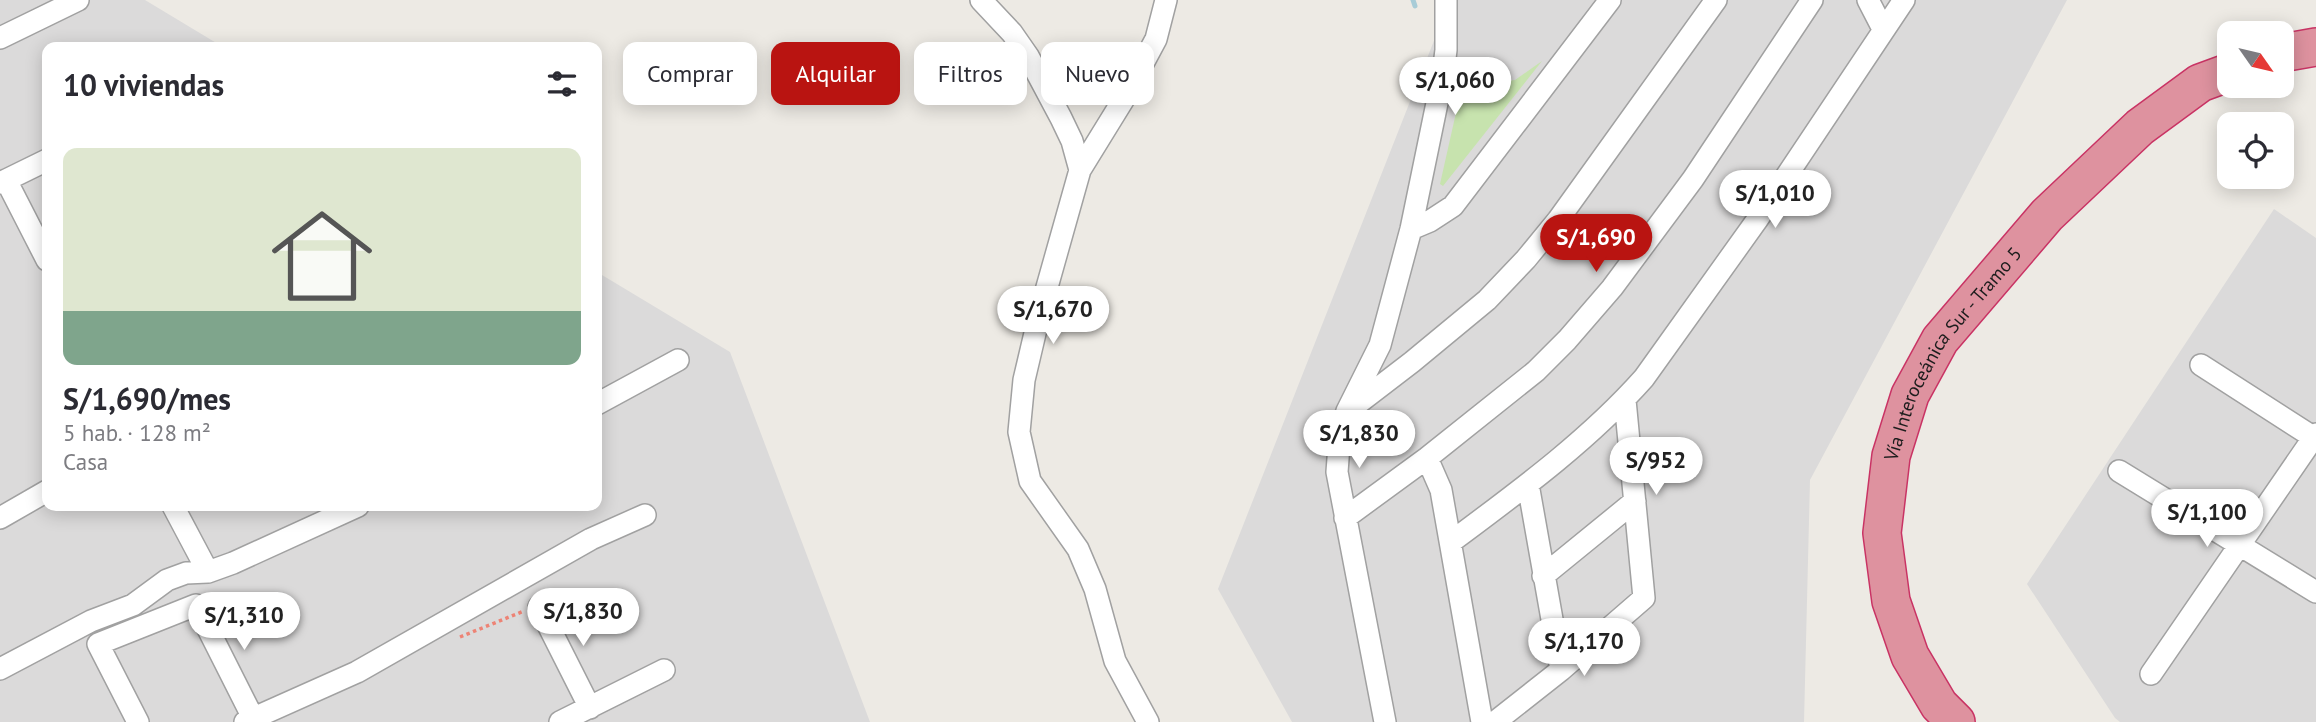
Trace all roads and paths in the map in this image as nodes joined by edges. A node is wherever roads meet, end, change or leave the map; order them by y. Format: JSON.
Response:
{"nodes":[{"id":1,"x":78,"y":0,"type":"edge"},
{"id":2,"x":981,"y":0,"type":"edge"},
{"id":3,"x":1166,"y":0,"type":"edge"},
{"id":4,"x":1446,"y":0,"type":"edge"},
{"id":5,"x":1610,"y":0,"type":"edge"},
{"id":6,"x":1716,"y":0,"type":"edge"},
{"id":7,"x":1812,"y":0,"type":"edge"},
{"id":8,"x":1868,"y":0,"type":"edge"},
{"id":9,"x":1904,"y":0,"type":"edge"},
{"id":10,"x":1883,"y":29,"type":"junction"},
{"id":11,"x":0,"y":38,"type":"edge"},
{"id":12,"x":2316,"y":47,"type":"edge"},
{"id":13,"x":2294,"y":51,"type":"edge"},
{"id":14,"x":2217,"y":77,"type":"edge"},
{"id":15,"x":42,"y":162,"type":"edge"},
{"id":16,"x":1080,"y":170,"type":"junction"},
{"id":17,"x":3,"y":182,"type":"edge"},
{"id":18,"x":1410,"y":229,"type":"junction"},
{"id":19,"x":42,"y":251,"type":"edge"},
{"id":20,"x":678,"y":360,"type":"dead end"},
{"id":21,"x":2201,"y":365,"type":"dead end"},
{"id":22,"x":1625,"y":400,"type":"junction"},
{"id":23,"x":602,"y":401,"type":"edge"},
{"id":24,"x":1347,"y":411,"type":"junction"},
{"id":25,"x":2315,"y":437,"type":"edge"},
{"id":26,"x":1427,"y":458,"type":"junction"},
{"id":27,"x":2119,"y":471,"type":"dead end"},
{"id":28,"x":1528,"y":484,"type":"junction"},
{"id":29,"x":42,"y":494,"type":"edge"},
{"id":30,"x":1636,"y":500,"type":"junction"},
{"id":31,"x":176,"y":511,"type":"edge"},
{"id":32,"x":347,"y":511,"type":"edge"},
{"id":33,"x":645,"y":514,"type":"dead end"},
{"id":34,"x":0,"y":518,"type":"edge"},
{"id":35,"x":1345,"y":518,"type":"junction"},
{"id":36,"x":1451,"y":541,"type":"junction"},
{"id":37,"x":2240,"y":544,"type":"junction"},
{"id":38,"x":208,"y":572,"type":"junction"},
{"id":39,"x":1543,"y":576,"type":"junction"},
{"id":40,"x":2316,"y":592,"type":"edge"},
{"id":41,"x":539,"y":607,"type":"joint"},
{"id":42,"x":423,"y":635,"type":"junction"},
{"id":43,"x":0,"y":668,"type":"edge"},
{"id":44,"x":664,"y":670,"type":"dead end"},
{"id":45,"x":1561,"y":670,"type":"junction"},
{"id":46,"x":2151,"y":674,"type":"dead end"},
{"id":47,"x":590,"y":708,"type":"junction"},
{"id":48,"x":249,"y":720,"type":"edge"},
{"id":49,"x":138,"y":722,"type":"edge"},
{"id":50,"x":560,"y":722,"type":"edge"},
{"id":51,"x":1148,"y":722,"type":"edge"},
{"id":52,"x":1385,"y":722,"type":"edge"},
{"id":53,"x":1482,"y":722,"type":"edge"},
{"id":54,"x":1494,"y":722,"type":"edge"},
{"id":55,"x":1956,"y":722,"type":"edge"}],
"edges":[{"from":1,"to":11,"type":"street"},
{"from":2,"to":16,"type":"street"},
{"from":3,"to":16,"type":"street"},
{"from":4,"to":18,"type":"street"},
{"from":5,"to":18,"type":"street"},
{"from":6,"to":24,"type":"street"},
{"from":7,"to":26,"type":"street"},
{"from":8,"to":10,"type":"street"},
{"from":9,"to":10,"type":"street"},
{"from":10,"to":22,"type":"street"},
{"from":12,"to":13,"type":"highway"},
{"from":14,"to":55,"type":"highway","name":"Vía Interoceánica Sur - Tramo 5"},
{"from":15,"to":17,"type":"street"},
{"from":16,"to":51,"type":"street"},
{"from":17,"to":19,"type":"street"},
{"from":18,"to":24,"type":"street"},
{"from":20,"to":23,"type":"street"},
{"from":21,"to":25,"type":"street"},
{"from":22,"to":28,"type":"street"},
{"from":22,"to":30,"type":"street"},
{"from":24,"to":35,"type":"street"},
{"from":25,"to":37,"type":"street"},
{"from":26,"to":35,"type":"street"},
{"from":26,"to":36,"type":"street"},
{"from":27,"to":37,"type":"street"},
{"from":28,"to":36,"type":"street"},
{"from":28,"to":39,"type":"street"},
{"from":29,"to":34,"type":"street"},
{"from":30,"to":39,"type":"street"},
{"from":30,"to":45,"type":"street"},
{"from":31,"to":38,"type":"street"},
{"from":32,"to":38,"type":"street"},
{"from":33,"to":42,"type":"street"},
{"from":35,"to":52,"type":"street"},
{"from":36,"to":53,"type":"street"},
{"from":37,"to":40,"type":"street"},
{"from":37,"to":46,"type":"street"},
{"from":38,"to":43,"type":"street"},
{"from":39,"to":45,"type":"street"},
{"from":41,"to":42,"type":"path"},
{"from":41,"to":47,"type":"street"},
{"from":42,"to":48,"type":"street"},
{"from":44,"to":47,"type":"street"},
{"from":45,"to":54,"type":"street"},
{"from":47,"to":50,"type":"street"},
{"from":48,"to":49,"type":"street"}]}
